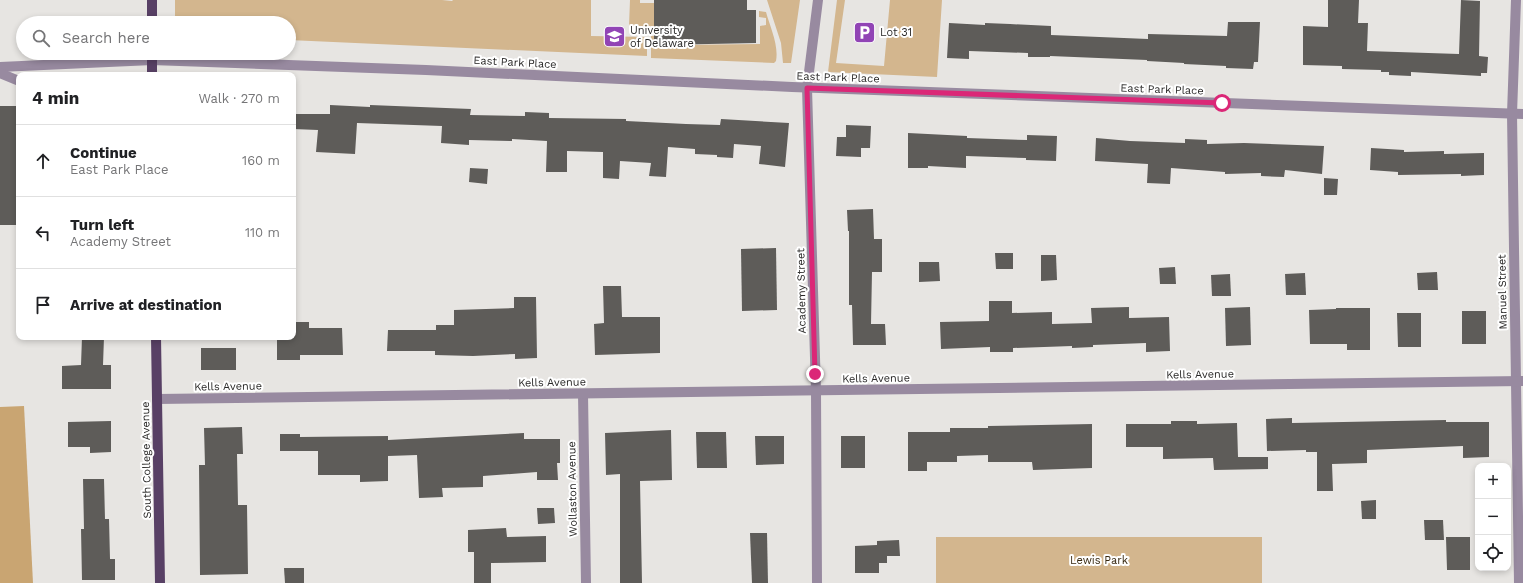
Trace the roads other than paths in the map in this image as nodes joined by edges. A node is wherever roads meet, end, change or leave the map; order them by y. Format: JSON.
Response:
{"nodes":[{"id":1,"x":152,"y":0,"type":"edge"},
{"id":2,"x":818,"y":0,"type":"edge"},
{"id":3,"x":1516,"y":0,"type":"edge"},
{"id":4,"x":152,"y":16,"type":"edge"},
{"id":5,"x":97,"y":60,"type":"edge"},
{"id":6,"x":152,"y":60,"type":"edge"},
{"id":7,"x":230,"y":60,"type":"edge"},
{"id":8,"x":0,"y":67,"type":"edge"},
{"id":9,"x":152,"y":72,"type":"edge"},
{"id":10,"x":0,"y":73,"type":"edge"},
{"id":11,"x":16,"y":80,"type":"edge"},
{"id":12,"x":807,"y":88,"type":"junction"},
{"id":13,"x":1512,"y":114,"type":"junction"},
{"id":14,"x":1523,"y":114,"type":"edge"},
{"id":15,"x":156,"y":340,"type":"edge"},
{"id":16,"x":1519,"y":382,"type":"edge"},
{"id":17,"x":816,"y":391,"type":"junction"},
{"id":18,"x":583,"y":394,"type":"junction"},
{"id":19,"x":157,"y":399,"type":"junction"},
{"id":20,"x":160,"y":583,"type":"edge"},
{"id":21,"x":586,"y":583,"type":"edge"},
{"id":22,"x":817,"y":583,"type":"edge"},
{"id":23,"x":1519,"y":583,"type":"edge"}],
"edges":[{"from":1,"to":4,"type":"main road"},
{"from":2,"to":12,"type":"street","name":"Academy Street"},
{"from":3,"to":13,"type":"street","name":"Manuel Street"},
{"from":5,"to":8,"type":"street","name":"East Park Place"},
{"from":6,"to":9,"type":"main road"},
{"from":7,"to":12,"type":"street","name":"East Park Place"},
{"from":10,"to":11,"type":"street"},
{"from":12,"to":13,"type":"street","name":"East Park Place"},
{"from":12,"to":17,"type":"street","name":"Academy Street"},
{"from":13,"to":14,"type":"street","name":"East Park Place"},
{"from":13,"to":16,"type":"street","name":"Manuel Street"},
{"from":15,"to":19,"type":"main road","name":"South College Avenue"},
{"from":16,"to":17,"type":"street","name":"Kells Avenue"},
{"from":16,"to":23,"type":"street","name":"Manuel Street"},
{"from":17,"to":18,"type":"street","name":"Kells Avenue"},
{"from":17,"to":22,"type":"street","name":"Academy Street"},
{"from":18,"to":19,"type":"street","name":"Kells Avenue"},
{"from":18,"to":21,"type":"street","name":"Wollaston Avenue"},
{"from":19,"to":20,"type":"main road","name":"South College Avenue"}]}
